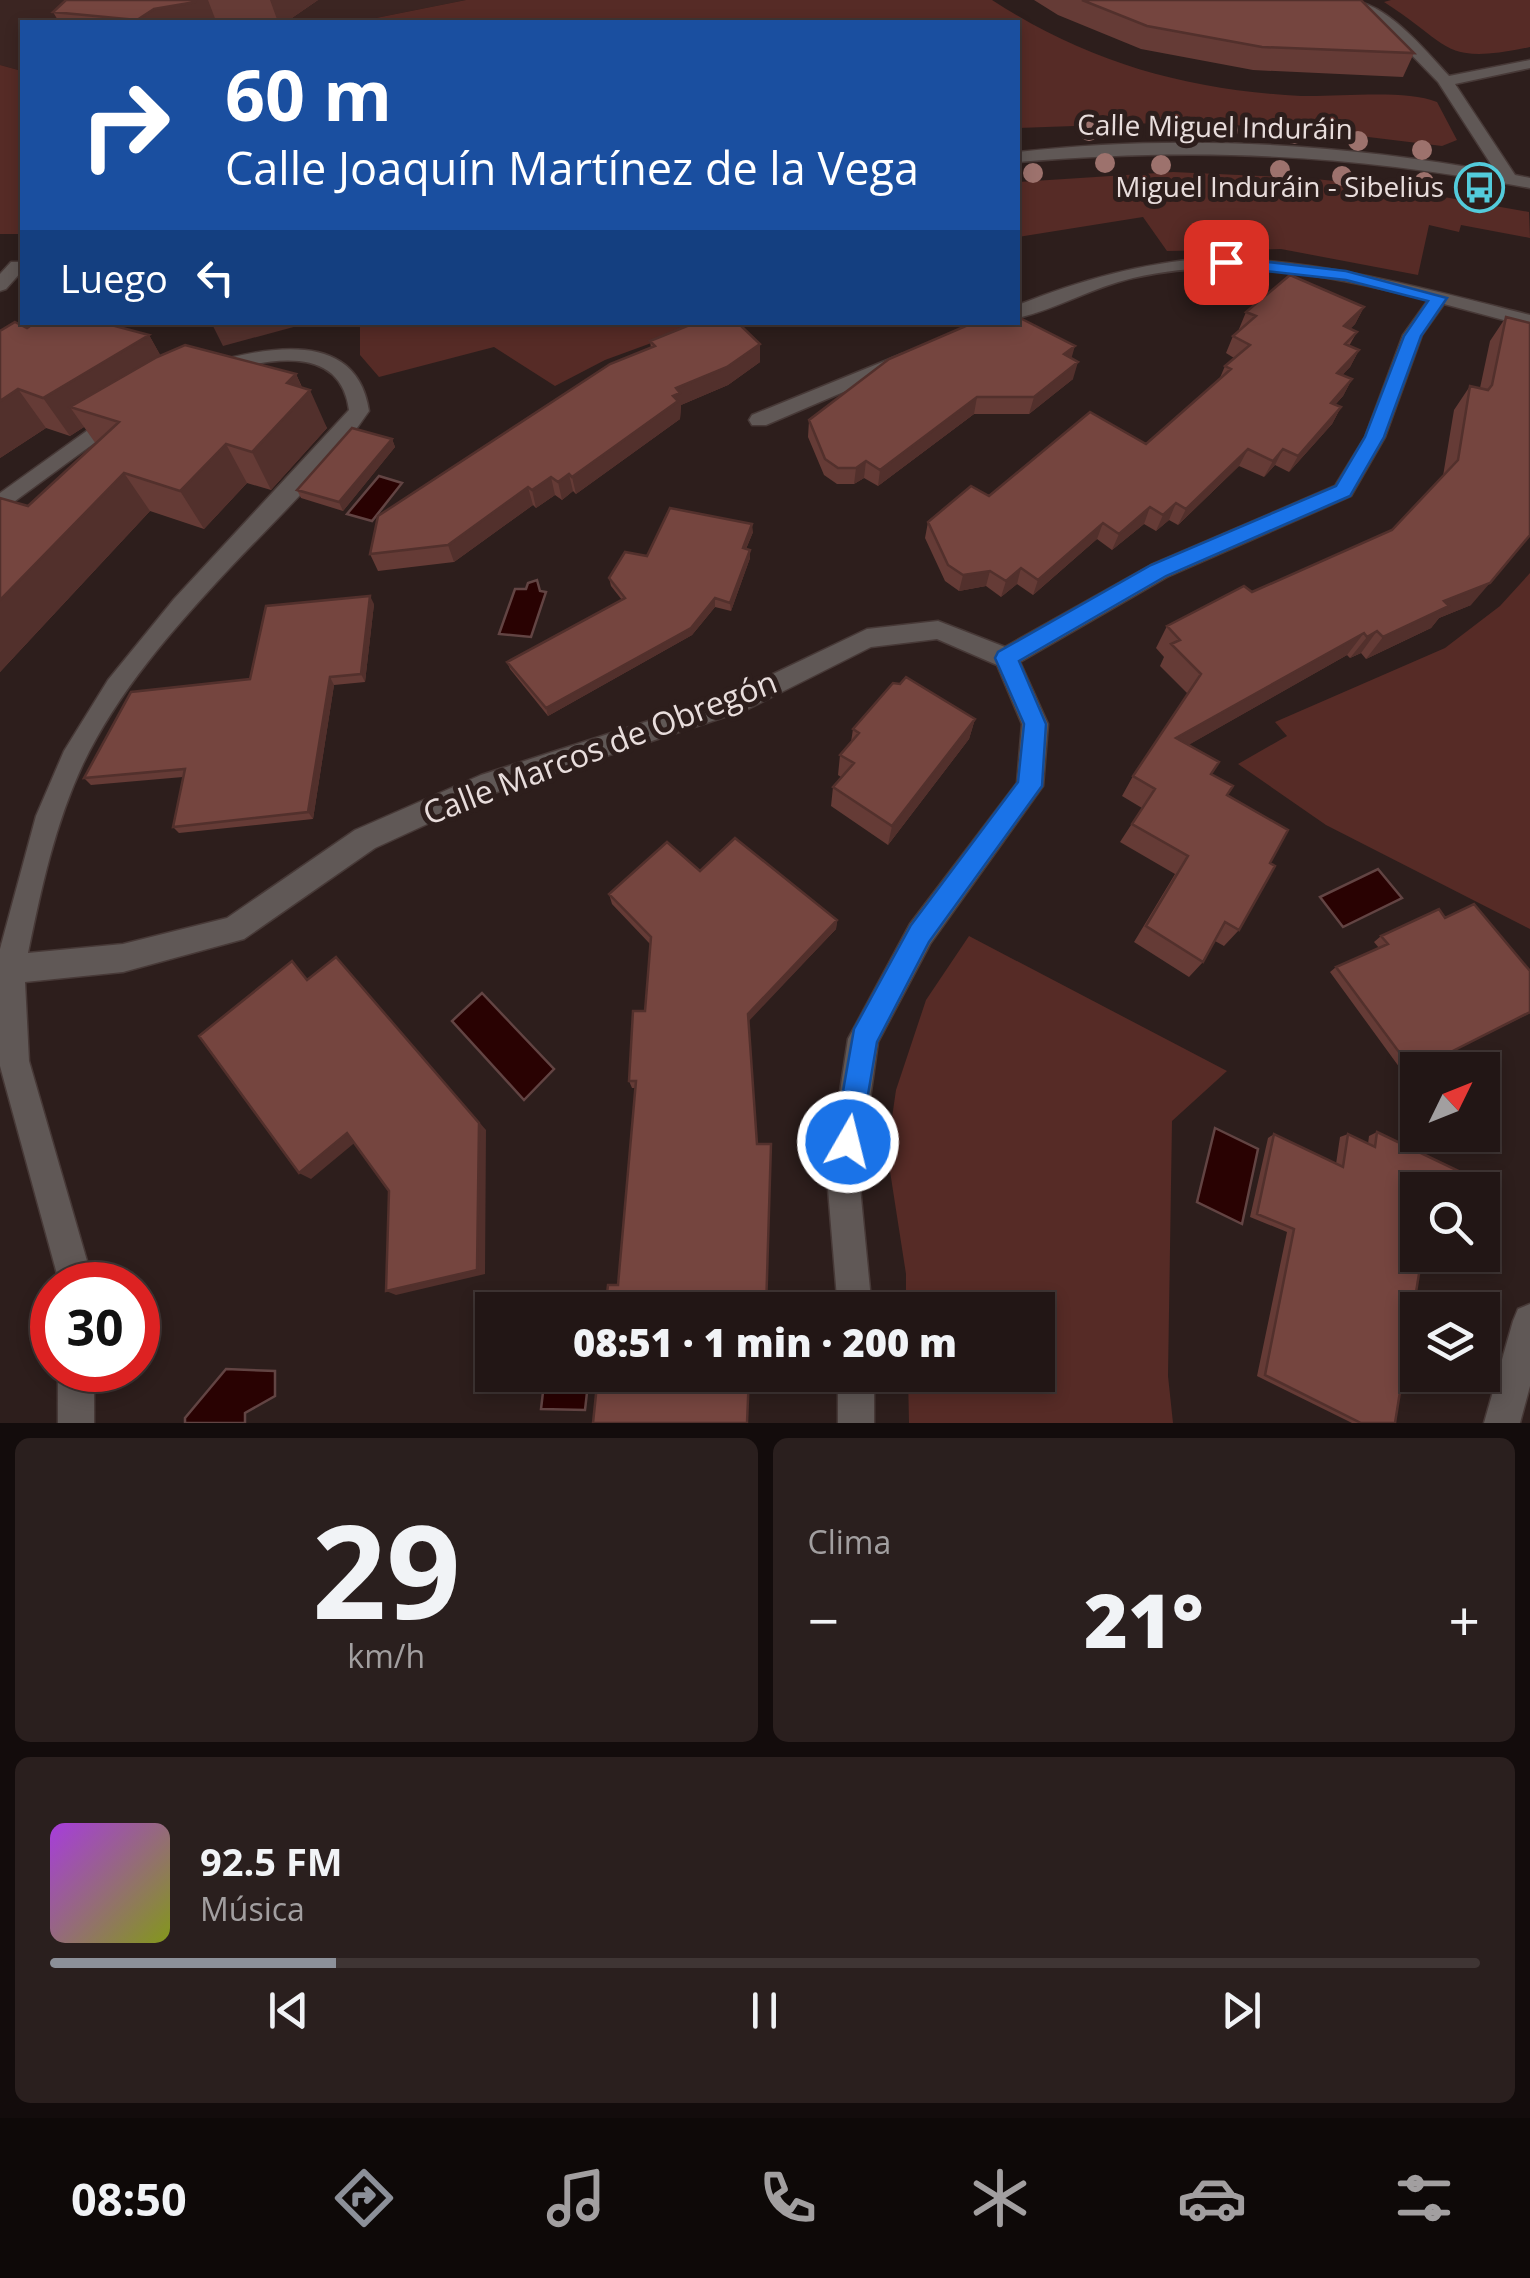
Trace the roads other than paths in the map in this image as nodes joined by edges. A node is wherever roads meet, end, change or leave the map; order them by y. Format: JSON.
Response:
{"nodes":[{"id":1,"x":1353,"y":0,"type":"edge"},
{"id":2,"x":1530,"y":64,"type":"edge"},
{"id":3,"x":1449,"y":81,"type":"junction"},
{"id":4,"x":1020,"y":157,"type":"edge"},
{"id":5,"x":1508,"y":178,"type":"junction"},
{"id":6,"x":1530,"y":183,"type":"edge"},
{"id":7,"x":13,"y":263,"type":"edge"},
{"id":8,"x":0,"y":285,"type":"edge"},
{"id":9,"x":1439,"y":298,"type":"junction"},
{"id":10,"x":1020,"y":311,"type":"edge"},
{"id":11,"x":1530,"y":321,"type":"edge"},
{"id":12,"x":921,"y":352,"type":"edge"},
{"id":13,"x":185,"y":383,"type":"edge"},
{"id":14,"x":135,"y":407,"type":"edge"},
{"id":15,"x":759,"y":420,"type":"dead end"},
{"id":16,"x":0,"y":504,"type":"edge"},
{"id":17,"x":1006,"y":658,"type":"junction"},
{"id":18,"x":10,"y":968,"type":"junction"},
{"id":19,"x":71,"y":1262,"type":"edge"},
{"id":20,"x":853,"y":1292,"type":"edge"},
{"id":21,"x":1530,"y":1321,"type":"edge"},
{"id":22,"x":76,"y":1392,"type":"edge"},
{"id":23,"x":856,"y":1392,"type":"edge"},
{"id":24,"x":76,"y":1423,"type":"edge"},
{"id":25,"x":856,"y":1423,"type":"edge"},
{"id":26,"x":1502,"y":1423,"type":"edge"}],
"edges":[{"from":1,"to":3,"type":"street"},
{"from":2,"to":3,"type":"street"},
{"from":3,"to":5,"type":"street"},
{"from":4,"to":5,"type":"street","name":"Calle Miguel Induráin"},
{"from":5,"to":6,"type":"street","name":"Calle Miguel Induráin"},
{"from":7,"to":8,"type":"street"},
{"from":9,"to":10,"type":"street"},
{"from":9,"to":11,"type":"street"},
{"from":9,"to":17,"type":"street"},
{"from":12,"to":15,"type":"street"},
{"from":13,"to":18,"type":"street"},
{"from":14,"to":16,"type":"street"},
{"from":17,"to":18,"type":"street","name":"Calle Marcos de Obregón"},
{"from":17,"to":20,"type":"street"},
{"from":18,"to":19,"type":"street"},
{"from":21,"to":26,"type":"street"},
{"from":22,"to":24,"type":"street"},
{"from":23,"to":25,"type":"street"}]}
